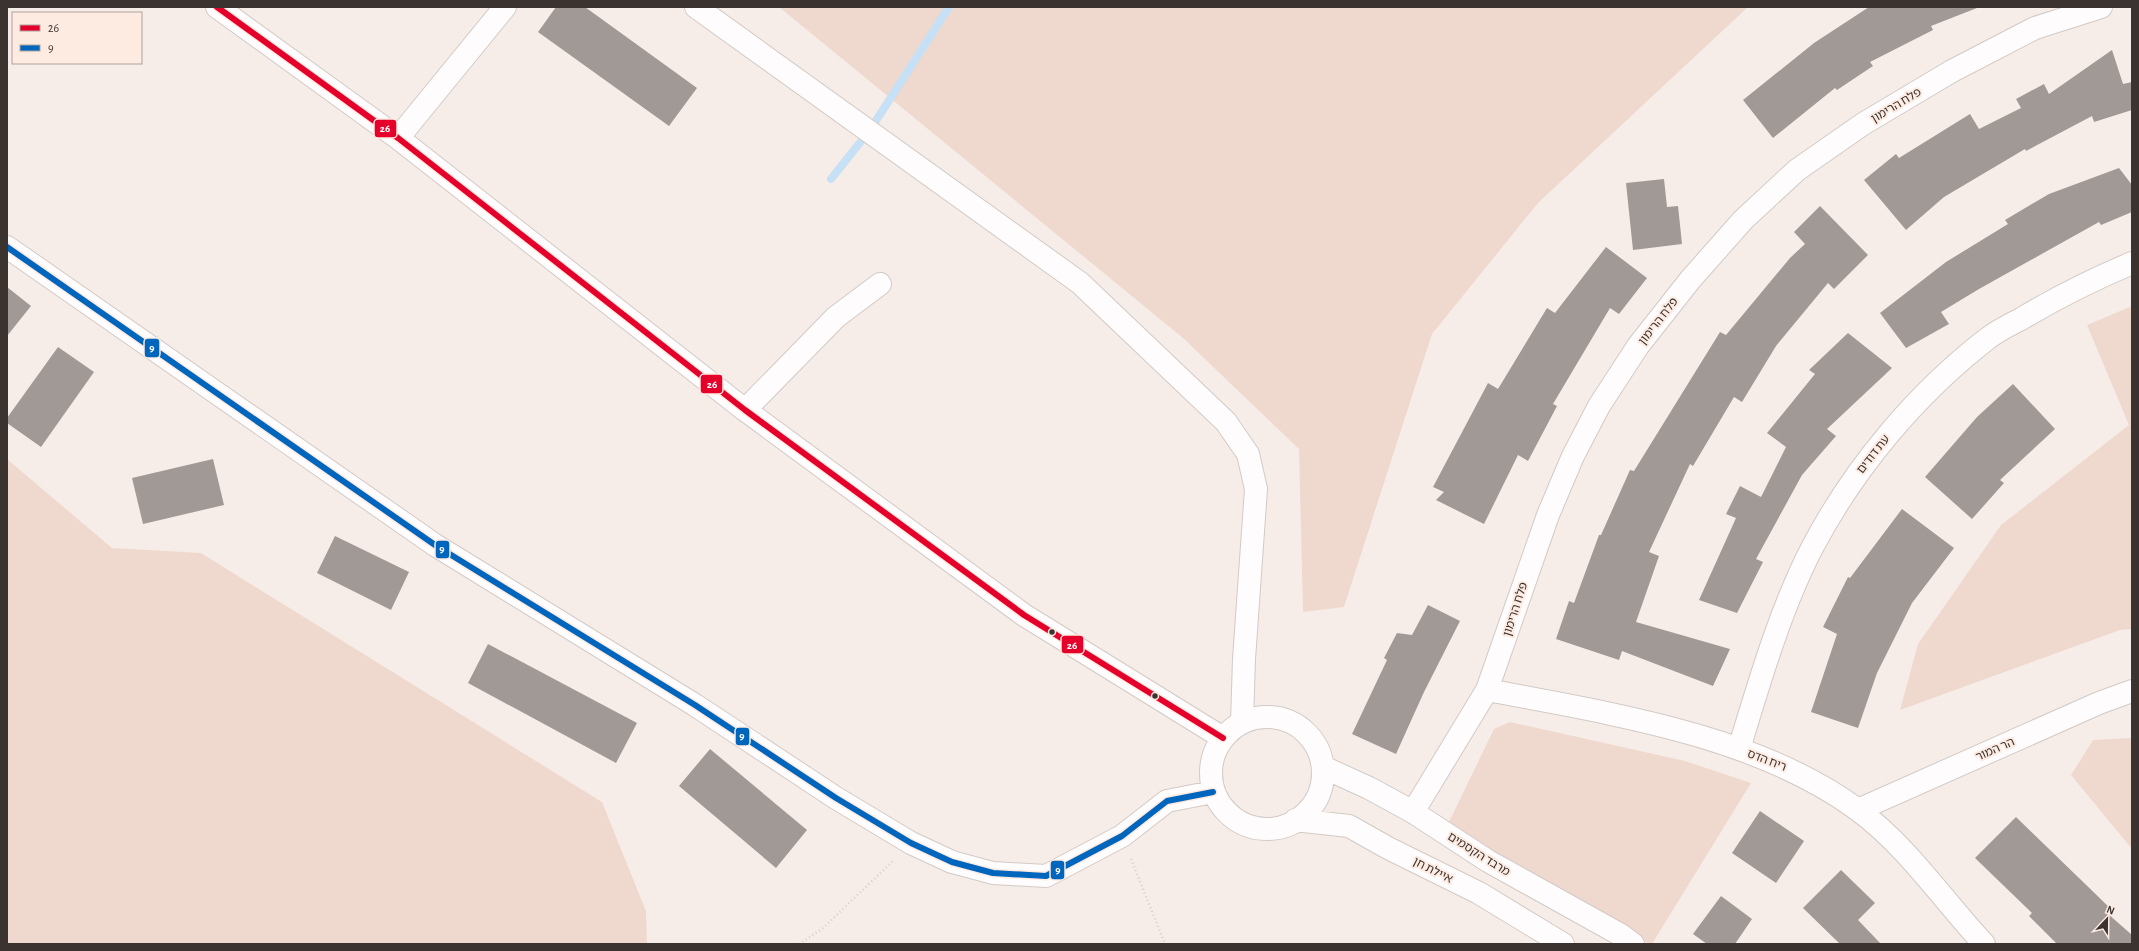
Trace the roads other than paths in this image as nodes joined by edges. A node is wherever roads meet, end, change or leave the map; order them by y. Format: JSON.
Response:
{"nodes":[{"id":1,"x":216,"y":7,"type":"edge"},
{"id":2,"x":505,"y":7,"type":"edge"},
{"id":3,"x":696,"y":7,"type":"edge"},
{"id":4,"x":2101,"y":7,"type":"edge"},
{"id":5,"x":398,"y":138,"type":"junction"},
{"id":6,"x":7,"y":247,"type":"edge"},
{"id":7,"x":2132,"y":263,"type":"edge"},
{"id":8,"x":880,"y":284,"type":"dead end"},
{"id":9,"x":745,"y":410,"type":"junction"},
{"id":10,"x":1487,"y":690,"type":"junction"},
{"id":11,"x":2132,"y":691,"type":"edge"},
{"id":12,"x":1242,"y":723,"type":"junction"},
{"id":13,"x":1223,"y":738,"type":"junction"},
{"id":14,"x":1739,"y":749,"type":"junction"},
{"id":15,"x":1323,"y":767,"type":"junction"},
{"id":16,"x":1213,"y":792,"type":"junction"},
{"id":17,"x":1858,"y":810,"type":"junction"},
{"id":18,"x":1413,"y":812,"type":"junction"},
{"id":19,"x":1295,"y":820,"type":"junction"},
{"id":20,"x":1563,"y":944,"type":"edge"},
{"id":21,"x":1633,"y":944,"type":"edge"},
{"id":22,"x":1984,"y":944,"type":"edge"}],
"edges":[{"from":1,"to":5,"type":"street"},
{"from":2,"to":5,"type":"street"},
{"from":3,"to":12,"type":"street"},
{"from":4,"to":10,"type":"street","name":"פלח הרימון"},
{"from":5,"to":9,"type":"street"},
{"from":6,"to":16,"type":"street"},
{"from":7,"to":14,"type":"street","name":"עת דודים"},
{"from":8,"to":9,"type":"street"},
{"from":9,"to":13,"type":"street"},
{"from":10,"to":14,"type":"street","name":"ריח הדס"},
{"from":10,"to":18,"type":"street","name":"פלח הרימון"},
{"from":11,"to":17,"type":"street","name":"הר המור"},
{"from":12,"to":13,"type":"street"},
{"from":12,"to":15,"type":"street"},
{"from":13,"to":16,"type":"street"},
{"from":14,"to":17,"type":"street","name":"ריח הדס"},
{"from":15,"to":18,"type":"street","name":"מרבד הקסמים"},
{"from":15,"to":19,"type":"street"},
{"from":16,"to":19,"type":"street"},
{"from":17,"to":22,"type":"street","name":"ריח הדס"},
{"from":18,"to":21,"type":"street","name":"מרבד הקסמים"},
{"from":19,"to":20,"type":"street","name":"איילת חן"}]}
